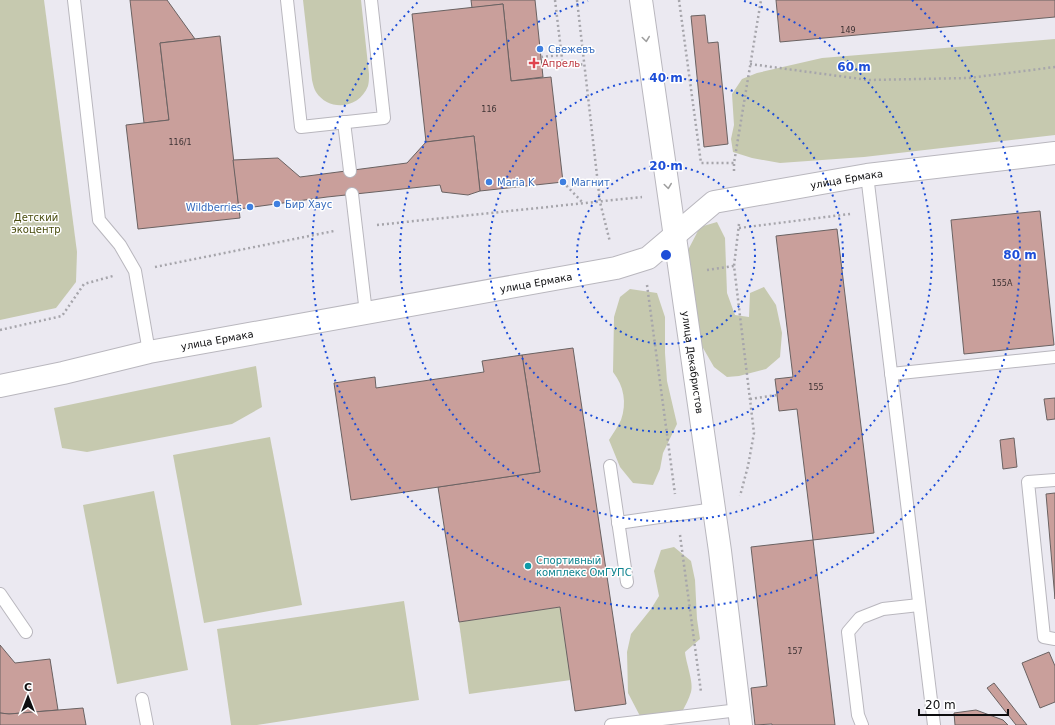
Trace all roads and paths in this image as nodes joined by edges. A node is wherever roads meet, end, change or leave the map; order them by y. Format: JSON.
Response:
{"nodes":[{"id":1,"x":74,"y":0,"type":"edge"},
{"id":2,"x":287,"y":0,"type":"edge"},
{"id":3,"x":371,"y":0,"type":"edge"},
{"id":4,"x":555,"y":0,"type":"edge"},
{"id":5,"x":577,"y":0,"type":"edge"},
{"id":6,"x":641,"y":0,"type":"edge"},
{"id":7,"x":679,"y":0,"type":"edge"},
{"id":8,"x":760,"y":0,"type":"edge"},
{"id":9,"x":561,"y":55,"type":"junction"},
{"id":10,"x":541,"y":57,"type":"dead end"},
{"id":11,"x":584,"y":64,"type":"junction"},
{"id":12,"x":750,"y":64,"type":"junction"},
{"id":13,"x":1055,"y":67,"type":"edge"},
{"id":14,"x":344,"y":122,"type":"junction"},
{"id":15,"x":1055,"y":153,"type":"edge"},
{"id":16,"x":350,"y":171,"type":"dead end"},
{"id":17,"x":867,"y":175,"type":"junction"},
{"id":18,"x":563,"y":182,"type":"dead end"},
{"id":19,"x":352,"y":194,"type":"dead end"},
{"id":20,"x":669,"y":194,"type":"junction"},
{"id":21,"x":600,"y":202,"type":"junction"},
{"id":22,"x":584,"y":204,"type":"junction"},
{"id":23,"x":871,"y":211,"type":"junction"},
{"id":24,"x":356,"y":227,"type":"junction"},
{"id":25,"x":739,"y":228,"type":"dead end"},
{"id":26,"x":675,"y":236,"type":"junction"},
{"id":27,"x":610,"y":242,"type":"dead end"},
{"id":28,"x":135,"y":270,"type":"junction"},
{"id":29,"x":704,"y":270,"type":"dead end"},
{"id":30,"x":366,"y":313,"type":"junction"},
{"id":31,"x":0,"y":330,"type":"edge"},
{"id":32,"x":149,"y":352,"type":"junction"},
{"id":33,"x":1055,"y":357,"type":"edge"},
{"id":34,"x":891,"y":374,"type":"junction"},
{"id":35,"x":0,"y":386,"type":"edge"},
{"id":36,"x":777,"y":395,"type":"dead end"},
{"id":37,"x":750,"y":399,"type":"junction"},
{"id":38,"x":610,"y":466,"type":"dead end"},
{"id":39,"x":1055,"y":480,"type":"edge"},
{"id":40,"x":738,"y":501,"type":"dead end"},
{"id":41,"x":714,"y":508,"type":"junction"},
{"id":42,"x":618,"y":523,"type":"junction"},
{"id":43,"x":627,"y":582,"type":"dead end"},
{"id":44,"x":0,"y":594,"type":"edge"},
{"id":45,"x":919,"y":605,"type":"junction"},
{"id":46,"x":26,"y":632,"type":"dead end"},
{"id":47,"x":1055,"y":640,"type":"edge"},
{"id":48,"x":142,"y":699,"type":"dead end"},
{"id":49,"x":740,"y":718,"type":"edge"},
{"id":50,"x":687,"y":720,"type":"edge"},
{"id":51,"x":147,"y":725,"type":"edge"},
{"id":52,"x":610,"y":725,"type":"edge"},
{"id":53,"x":862,"y":725,"type":"edge"},
{"id":54,"x":934,"y":725,"type":"edge"}],
"edges":[{"from":1,"to":28,"type":"lane"},
{"from":2,"to":14,"type":"lane"},
{"from":3,"to":14,"type":"lane"},
{"from":4,"to":9,"type":"path"},
{"from":5,"to":11,"type":"path"},
{"from":6,"to":20,"type":"street","name":"улица Декабристов","one_way":true},
{"from":7,"to":12,"type":"path"},
{"from":8,"to":12,"type":"path"},
{"from":9,"to":10,"type":"path"},
{"from":9,"to":11,"type":"path"},
{"from":11,"to":21,"type":"path"},
{"from":12,"to":13,"type":"path"},
{"from":14,"to":16,"type":"lane"},
{"from":15,"to":17,"type":"street","name":"улица Ермака"},
{"from":17,"to":23,"type":"lane"},
{"from":17,"to":26,"type":"street","name":"улица Ермака"},
{"from":18,"to":22,"type":"path"},
{"from":19,"to":24,"type":"lane"},
{"from":20,"to":21,"type":"path"},
{"from":20,"to":26,"type":"street","name":"улица Декабристов"},
{"from":21,"to":22,"type":"path"},
{"from":21,"to":27,"type":"path"},
{"from":22,"to":24,"type":"path"},
{"from":23,"to":25,"type":"path"},
{"from":23,"to":34,"type":"lane"},
{"from":24,"to":28,"type":"path"},
{"from":24,"to":30,"type":"lane"},
{"from":26,"to":30,"type":"street","name":"улица Ермака"},
{"from":26,"to":41,"type":"street","name":"улица Декабристов"},
{"from":28,"to":31,"type":"path"},
{"from":28,"to":32,"type":"lane"},
{"from":29,"to":37,"type":"path"},
{"from":30,"to":32,"type":"street","name":"улица Ермака"},
{"from":32,"to":35,"type":"street","name":"улица Ермака"},
{"from":33,"to":34,"type":"lane"},
{"from":34,"to":45,"type":"lane"},
{"from":36,"to":37,"type":"path"},
{"from":37,"to":40,"type":"path"},
{"from":38,"to":42,"type":"lane"},
{"from":39,"to":47,"type":"lane"},
{"from":41,"to":42,"type":"lane"},
{"from":41,"to":49,"type":"street","name":"улица Декабристов"},
{"from":42,"to":43,"type":"lane"},
{"from":44,"to":46,"type":"lane"},
{"from":45,"to":53,"type":"lane"},
{"from":45,"to":54,"type":"lane"},
{"from":48,"to":51,"type":"lane"},
{"from":49,"to":50,"type":"lane"},
{"from":50,"to":52,"type":"lane"}]}
